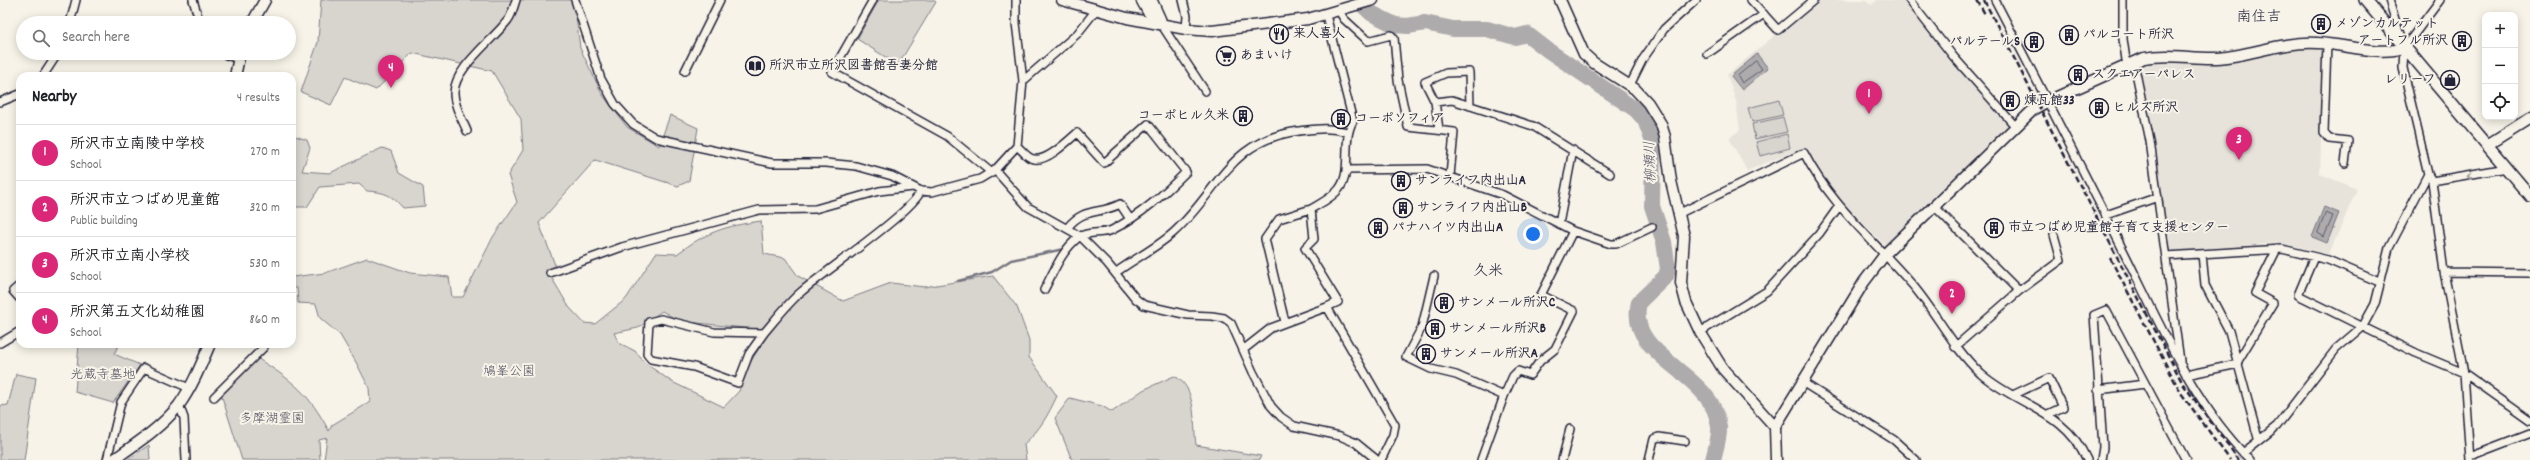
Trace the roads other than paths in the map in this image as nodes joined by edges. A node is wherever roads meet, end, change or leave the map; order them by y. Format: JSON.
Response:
{"nodes":[{"id":1,"x":76,"y":0,"type":"edge"},
{"id":2,"x":193,"y":0,"type":"edge"},
{"id":3,"x":264,"y":0,"type":"edge"},
{"id":4,"x":516,"y":0,"type":"edge"},
{"id":5,"x":576,"y":0,"type":"edge"},
{"id":6,"x":720,"y":0,"type":"edge"},
{"id":7,"x":873,"y":0,"type":"edge"},
{"id":8,"x":1016,"y":0,"type":"edge"},
{"id":9,"x":1062,"y":0,"type":"edge"},
{"id":10,"x":1142,"y":0,"type":"edge"},
{"id":11,"x":1151,"y":0,"type":"edge"},
{"id":12,"x":1183,"y":0,"type":"edge"},
{"id":13,"x":1371,"y":0,"type":"edge"},
{"id":14,"x":1560,"y":0,"type":"edge"},
{"id":15,"x":1751,"y":0,"type":"edge"},
{"id":16,"x":1814,"y":0,"type":"edge"},
{"id":17,"x":1909,"y":0,"type":"edge"},
{"id":18,"x":1995,"y":0,"type":"edge"},
{"id":19,"x":2123,"y":0,"type":"edge"},
{"id":20,"x":2365,"y":0,"type":"edge"},
{"id":21,"x":2389,"y":0,"type":"edge"},
{"id":22,"x":2440,"y":0,"type":"edge"},
{"id":23,"x":1690,"y":2,"type":"edge"},
{"id":24,"x":1344,"y":9,"type":"junction"},
{"id":25,"x":1096,"y":10,"type":"junction"},
{"id":26,"x":1764,"y":14,"type":"junction"},
{"id":27,"x":1326,"y":15,"type":"junction"},
{"id":28,"x":72,"y":16,"type":"edge"},
{"id":29,"x":198,"y":16,"type":"edge"},
{"id":30,"x":256,"y":16,"type":"edge"},
{"id":31,"x":1161,"y":23,"type":"junction"},
{"id":32,"x":1186,"y":29,"type":"junction"},
{"id":33,"x":2327,"y":44,"type":"junction"},
{"id":34,"x":2404,"y":48,"type":"junction"},
{"id":35,"x":1707,"y":54,"type":"dead end"},
{"id":36,"x":53,"y":60,"type":"edge"},
{"id":37,"x":238,"y":60,"type":"edge"},
{"id":38,"x":2131,"y":65,"type":"junction"},
{"id":39,"x":685,"y":71,"type":"dead end"},
{"id":40,"x":45,"y":72,"type":"edge"},
{"id":41,"x":236,"y":72,"type":"edge"},
{"id":42,"x":1023,"y":81,"type":"junction"},
{"id":43,"x":1630,"y":85,"type":"junction"},
{"id":44,"x":1205,"y":90,"type":"dead end"},
{"id":45,"x":16,"y":96,"type":"edge"},
{"id":46,"x":2048,"y":101,"type":"junction"},
{"id":47,"x":0,"y":102,"type":"edge"},
{"id":48,"x":1435,"y":102,"type":"junction"},
{"id":49,"x":1470,"y":106,"type":"junction"},
{"id":50,"x":2530,"y":118,"type":"edge"},
{"id":51,"x":2016,"y":127,"type":"junction"},
{"id":52,"x":1439,"y":129,"type":"junction"},
{"id":53,"x":467,"y":131,"type":"dead end"},
{"id":54,"x":1347,"y":132,"type":"junction"},
{"id":55,"x":2487,"y":145,"type":"junction"},
{"id":56,"x":1017,"y":146,"type":"junction"},
{"id":57,"x":1573,"y":150,"type":"junction"},
{"id":58,"x":2345,"y":163,"type":"dead end"},
{"id":59,"x":2507,"y":168,"type":"junction"},
{"id":60,"x":1346,"y":170,"type":"junction"},
{"id":61,"x":994,"y":171,"type":"junction"},
{"id":62,"x":1610,"y":174,"type":"dead end"},
{"id":63,"x":2428,"y":174,"type":"junction"},
{"id":64,"x":1450,"y":176,"type":"junction"},
{"id":65,"x":2432,"y":181,"type":"junction"},
{"id":66,"x":918,"y":189,"type":"junction"},
{"id":67,"x":2530,"y":196,"type":"edge"},
{"id":68,"x":2158,"y":197,"type":"junction"},
{"id":69,"x":1839,"y":206,"type":"junction"},
{"id":70,"x":1935,"y":207,"type":"junction"},
{"id":71,"x":1311,"y":209,"type":"junction"},
{"id":72,"x":1680,"y":213,"type":"junction"},
{"id":73,"x":2106,"y":215,"type":"junction"},
{"id":74,"x":1130,"y":219,"type":"junction"},
{"id":75,"x":1558,"y":224,"type":"junction"},
{"id":76,"x":1652,"y":227,"type":"dead end"},
{"id":77,"x":1068,"y":228,"type":"junction"},
{"id":78,"x":1572,"y":231,"type":"junction"},
{"id":79,"x":2054,"y":235,"type":"dead end"},
{"id":80,"x":1080,"y":236,"type":"junction"},
{"id":81,"x":2277,"y":250,"type":"junction"},
{"id":82,"x":1886,"y":253,"type":"junction"},
{"id":83,"x":2202,"y":254,"type":"junction"},
{"id":84,"x":2166,"y":256,"type":"junction"},
{"id":85,"x":2314,"y":257,"type":"junction"},
{"id":86,"x":1115,"y":272,"type":"junction"},
{"id":87,"x":2444,"y":272,"type":"junction"},
{"id":88,"x":550,"y":273,"type":"dead end"},
{"id":89,"x":2530,"y":273,"type":"edge"},
{"id":90,"x":1434,"y":276,"type":"dead end"},
{"id":91,"x":2379,"y":282,"type":"junction"},
{"id":92,"x":1044,"y":290,"type":"dead end"},
{"id":93,"x":2020,"y":292,"type":"junction"},
{"id":94,"x":1327,"y":307,"type":"junction"},
{"id":95,"x":1285,"y":322,"type":"junction"},
{"id":96,"x":2363,"y":326,"type":"junction"},
{"id":97,"x":1700,"y":332,"type":"junction"},
{"id":98,"x":16,"y":333,"type":"edge"},
{"id":99,"x":764,"y":333,"type":"junction"},
{"id":100,"x":0,"y":343,"type":"edge"},
{"id":101,"x":1955,"y":347,"type":"junction"},
{"id":102,"x":208,"y":348,"type":"edge"},
{"id":103,"x":263,"y":348,"type":"edge"},
{"id":104,"x":1243,"y":350,"type":"junction"},
{"id":105,"x":2238,"y":363,"type":"junction"},
{"id":106,"x":2180,"y":365,"type":"junction"},
{"id":107,"x":2464,"y":373,"type":"junction"},
{"id":108,"x":2186,"y":375,"type":"junction"},
{"id":109,"x":1802,"y":382,"type":"junction"},
{"id":110,"x":2145,"y":384,"type":"junction"},
{"id":111,"x":189,"y":388,"type":"junction"},
{"id":112,"x":2098,"y":390,"type":"junction"},
{"id":113,"x":2013,"y":395,"type":"junction"},
{"id":114,"x":1504,"y":396,"type":"junction"},
{"id":115,"x":214,"y":397,"type":"dead end"},
{"id":116,"x":179,"y":405,"type":"junction"},
{"id":117,"x":2048,"y":414,"type":"junction"},
{"id":118,"x":2530,"y":420,"type":"edge"},
{"id":119,"x":1775,"y":427,"type":"junction"},
{"id":120,"x":1570,"y":429,"type":"dead end"},
{"id":121,"x":2530,"y":433,"type":"edge"},
{"id":122,"x":2258,"y":438,"type":"junction"},
{"id":123,"x":1685,"y":441,"type":"dead end"},
{"id":124,"x":2243,"y":453,"type":"junction"},
{"id":125,"x":2470,"y":458,"type":"edge"},
{"id":126,"x":107,"y":460,"type":"edge"},
{"id":127,"x":113,"y":460,"type":"edge"},
{"id":128,"x":186,"y":460,"type":"edge"},
{"id":129,"x":1377,"y":460,"type":"edge"},
{"id":130,"x":1381,"y":460,"type":"edge"},
{"id":131,"x":1481,"y":460,"type":"edge"},
{"id":132,"x":1562,"y":460,"type":"edge"},
{"id":133,"x":1650,"y":460,"type":"edge"},
{"id":134,"x":1776,"y":460,"type":"edge"},
{"id":135,"x":1916,"y":460,"type":"edge"},
{"id":136,"x":2087,"y":460,"type":"edge"},
{"id":137,"x":2102,"y":460,"type":"edge"},
{"id":138,"x":2186,"y":460,"type":"edge"},
{"id":139,"x":2250,"y":460,"type":"edge"}],
"edges":[{"from":1,"to":28,"type":"street"},
{"from":2,"to":29,"type":"street"},
{"from":3,"to":30,"type":"street"},
{"from":4,"to":53,"type":"street"},
{"from":5,"to":66,"type":"street"},
{"from":6,"to":39,"type":"street"},
{"from":7,"to":61,"type":"street"},
{"from":8,"to":42,"type":"street"},
{"from":9,"to":25,"type":"street"},
{"from":10,"to":31,"type":"main road"},
{"from":11,"to":31,"type":"main road"},
{"from":12,"to":32,"type":"street"},
{"from":13,"to":24,"type":"street"},
{"from":14,"to":43,"type":"street"},
{"from":15,"to":26,"type":"street"},
{"from":16,"to":26,"type":"street"},
{"from":17,"to":51,"type":"street"},
{"from":18,"to":46,"type":"street"},
{"from":19,"to":38,"type":"street"},
{"from":20,"to":34,"type":"main road"},
{"from":21,"to":34,"type":"street"},
{"from":22,"to":34,"type":"street"},
{"from":23,"to":43,"type":"street"},
{"from":24,"to":27,"type":"street"},
{"from":24,"to":52,"type":"street"},
{"from":25,"to":31,"type":"street"},
{"from":25,"to":42,"type":"street"},
{"from":26,"to":35,"type":"street"},
{"from":27,"to":32,"type":"street"},
{"from":27,"to":54,"type":"street"},
{"from":31,"to":32,"type":"street"},
{"from":31,"to":44,"type":"street"},
{"from":33,"to":34,"type":"street"},
{"from":33,"to":38,"type":"street"},
{"from":33,"to":58,"type":"street"},
{"from":34,"to":55,"type":"main road"},
{"from":34,"to":63,"type":"street"},
{"from":36,"to":40,"type":"street"},
{"from":37,"to":41,"type":"street"},
{"from":38,"to":46,"type":"street"},
{"from":38,"to":68,"type":"street"},
{"from":42,"to":56,"type":"street"},
{"from":43,"to":72,"type":"street"},
{"from":45,"to":47,"type":"street"},
{"from":46,"to":51,"type":"street"},
{"from":46,"to":73,"type":"street"},
{"from":48,"to":49,"type":"street"},
{"from":48,"to":49,"type":"street"},
{"from":48,"to":52,"type":"street"},
{"from":49,"to":57,"type":"street"},
{"from":50,"to":55,"type":"street"},
{"from":51,"to":70,"type":"street"},
{"from":52,"to":64,"type":"street"},
{"from":54,"to":60,"type":"street"},
{"from":54,"to":86,"type":"street"},
{"from":55,"to":59,"type":"main road"},
{"from":56,"to":61,"type":"street"},
{"from":56,"to":74,"type":"street"},
{"from":57,"to":62,"type":"street"},
{"from":57,"to":75,"type":"street"},
{"from":59,"to":65,"type":"street","one_way":true},
{"from":59,"to":67,"type":"main road"},
{"from":60,"to":64,"type":"street"},
{"from":60,"to":71,"type":"street"},
{"from":61,"to":66,"type":"street"},
{"from":61,"to":77,"type":"street"},
{"from":63,"to":65,"type":"street"},
{"from":63,"to":91,"type":"street"},
{"from":64,"to":75,"type":"street"},
{"from":65,"to":87,"type":"street"},
{"from":66,"to":88,"type":"street"},
{"from":66,"to":99,"type":"street"},
{"from":68,"to":73,"type":"street"},
{"from":68,"to":84,"type":"street"},
{"from":69,"to":72,"type":"street"},
{"from":69,"to":82,"type":"street"},
{"from":69,"to":97,"type":"street"},
{"from":70,"to":82,"type":"street"},
{"from":70,"to":93,"type":"street"},
{"from":71,"to":94,"type":"street"},
{"from":71,"to":95,"type":"street"},
{"from":72,"to":97,"type":"street"},
{"from":73,"to":106,"type":"street"},
{"from":74,"to":77,"type":"street"},
{"from":74,"to":80,"type":"street"},
{"from":75,"to":78,"type":"street"},
{"from":76,"to":78,"type":"street"},
{"from":77,"to":80,"type":"street"},
{"from":78,"to":114,"type":"street"},
{"from":79,"to":93,"type":"street"},
{"from":80,"to":86,"type":"street"},
{"from":80,"to":92,"type":"street"},
{"from":81,"to":83,"type":"street"},
{"from":81,"to":85,"type":"street"},
{"from":81,"to":105,"type":"street"},
{"from":82,"to":101,"type":"street"},
{"from":82,"to":109,"type":"street"},
{"from":83,"to":84,"type":"street"},
{"from":83,"to":105,"type":"street"},
{"from":84,"to":106,"type":"street"},
{"from":85,"to":91,"type":"street"},
{"from":85,"to":96,"type":"street"},
{"from":86,"to":104,"type":"street"},
{"from":87,"to":89,"type":"street"},
{"from":87,"to":107,"type":"street"},
{"from":90,"to":114,"type":"street"},
{"from":91,"to":96,"type":"street"},
{"from":93,"to":101,"type":"street"},
{"from":94,"to":95,"type":"street"},
{"from":94,"to":130,"type":"street"},
{"from":95,"to":104,"type":"street"},
{"from":96,"to":107,"type":"street"},
{"from":96,"to":122,"type":"street"},
{"from":97,"to":119,"type":"street"},
{"from":98,"to":100,"type":"street"},
{"from":99,"to":99,"type":"street"},
{"from":101,"to":113,"type":"street"},
{"from":102,"to":111,"type":"street"},
{"from":103,"to":115,"type":"street"},
{"from":104,"to":129,"type":"street"},
{"from":105,"to":108,"type":"street"},
{"from":105,"to":122,"type":"street"},
{"from":106,"to":108,"type":"street"},
{"from":107,"to":118,"type":"street"},
{"from":107,"to":125,"type":"street"},
{"from":108,"to":124,"type":"street"},
{"from":109,"to":119,"type":"street"},
{"from":109,"to":135,"type":"street"},
{"from":110,"to":112,"type":"street"},
{"from":110,"to":112,"type":"street"},
{"from":110,"to":138,"type":"street"},
{"from":111,"to":116,"type":"street"},
{"from":111,"to":126,"type":"street"},
{"from":112,"to":137,"type":"street"},
{"from":113,"to":117,"type":"street"},
{"from":113,"to":117,"type":"street"},
{"from":114,"to":131,"type":"street"},
{"from":116,"to":127,"type":"street"},
{"from":116,"to":128,"type":"street"},
{"from":117,"to":136,"type":"street"},
{"from":119,"to":134,"type":"street"},
{"from":120,"to":132,"type":"street"},
{"from":121,"to":125,"type":"street"},
{"from":122,"to":124,"type":"street"},
{"from":123,"to":133,"type":"street"},
{"from":124,"to":139,"type":"street"}]}
